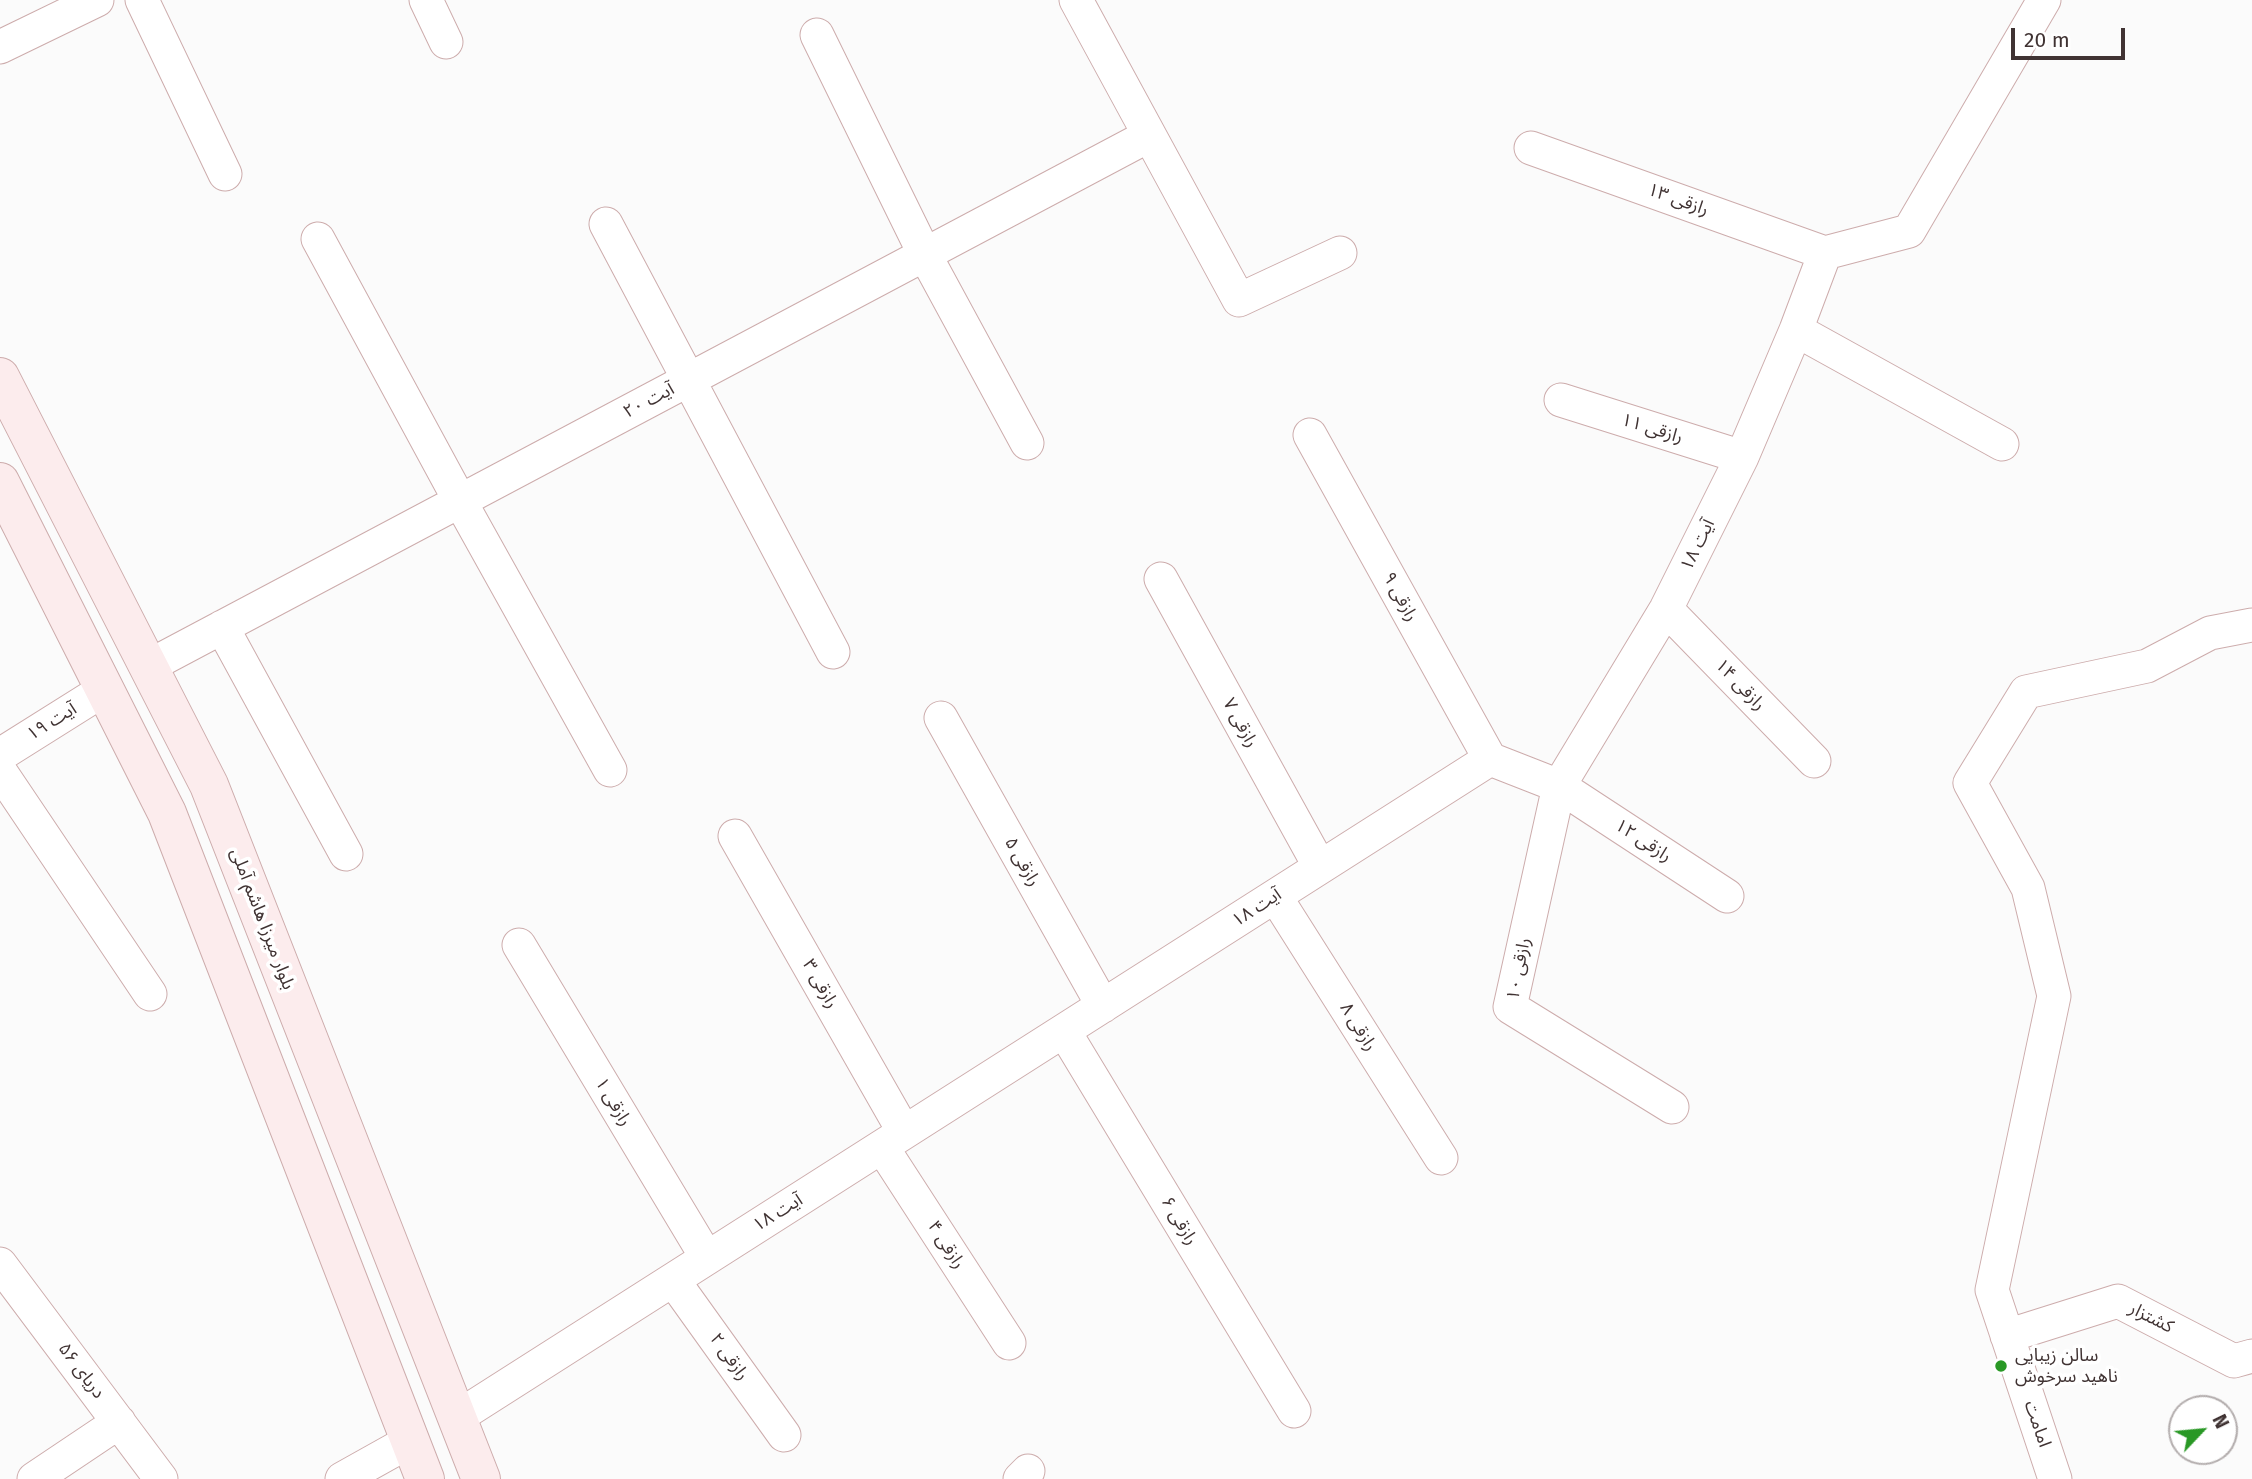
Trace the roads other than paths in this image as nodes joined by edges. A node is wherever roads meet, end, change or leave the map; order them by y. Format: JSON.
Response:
{"nodes":[{"id":1,"x":97,"y":0,"type":"edge"},
{"id":2,"x":142,"y":0,"type":"edge"},
{"id":3,"x":426,"y":0,"type":"edge"},
{"id":4,"x":1076,"y":0,"type":"edge"},
{"id":5,"x":2044,"y":0,"type":"edge"},
{"id":6,"x":817,"y":35,"type":"dead end"},
{"id":7,"x":446,"y":42,"type":"dead end"},
{"id":8,"x":0,"y":47,"type":"edge"},
{"id":9,"x":1148,"y":136,"type":"junction"},
{"id":10,"x":1531,"y":148,"type":"dead end"},
{"id":11,"x":225,"y":174,"type":"dead end"},
{"id":12,"x":606,"y":225,"type":"dead end"},
{"id":13,"x":318,"y":239,"type":"dead end"},
{"id":14,"x":1340,"y":253,"type":"dead end"},
{"id":15,"x":1825,"y":253,"type":"junction"},
{"id":16,"x":925,"y":255,"type":"junction"},
{"id":17,"x":1796,"y":330,"type":"junction"},
{"id":18,"x":0,"y":377,"type":"edge"},
{"id":19,"x":687,"y":381,"type":"junction"},
{"id":20,"x":1562,"y":400,"type":"dead end"},
{"id":21,"x":1310,"y":435,"type":"dead end"},
{"id":22,"x":1027,"y":443,"type":"dead end"},
{"id":23,"x":2001,"y":444,"type":"dead end"},
{"id":24,"x":1742,"y":457,"type":"junction"},
{"id":25,"x":0,"y":482,"type":"edge"},
{"id":26,"x":460,"y":501,"type":"junction"},
{"id":27,"x":1161,"y":579,"type":"dead end"},
{"id":28,"x":1666,"y":609,"type":"junction"},
{"id":29,"x":2252,"y":625,"type":"edge"},
{"id":30,"x":222,"y":627,"type":"junction"},
{"id":31,"x":833,"y":652,"type":"dead end"},
{"id":32,"x":149,"y":666,"type":"junction"},
{"id":33,"x":105,"y":689,"type":"junction"},
{"id":34,"x":941,"y":718,"type":"dead end"},
{"id":35,"x":0,"y":755,"type":"edge"},
{"id":36,"x":1490,"y":759,"type":"junction"},
{"id":37,"x":1814,"y":761,"type":"dead end"},
{"id":38,"x":610,"y":770,"type":"dead end"},
{"id":39,"x":0,"y":771,"type":"edge"},
{"id":40,"x":1559,"y":786,"type":"junction"},
{"id":41,"x":735,"y":836,"type":"dead end"},
{"id":42,"x":346,"y":854,"type":"dead end"},
{"id":43,"x":1320,"y":867,"type":"junction"},
{"id":44,"x":1275,"y":896,"type":"junction"},
{"id":45,"x":1727,"y":896,"type":"dead end"},
{"id":46,"x":519,"y":945,"type":"dead end"},
{"id":47,"x":150,"y":994,"type":"dead end"},
{"id":48,"x":1103,"y":1006,"type":"junction"},
{"id":49,"x":1064,"y":1031,"type":"junction"},
{"id":50,"x":1672,"y":1107,"type":"dead end"},
{"id":51,"x":893,"y":1140,"type":"junction"},
{"id":52,"x":1441,"y":1158,"type":"dead end"},
{"id":53,"x":707,"y":1258,"type":"junction"},
{"id":54,"x":0,"y":1264,"type":"edge"},
{"id":55,"x":673,"y":1280,"type":"junction"},
{"id":56,"x":2007,"y":1336,"type":"junction"},
{"id":57,"x":1009,"y":1343,"type":"dead end"},
{"id":58,"x":2252,"y":1356,"type":"edge"},
{"id":59,"x":1294,"y":1411,"type":"dead end"},
{"id":60,"x":456,"y":1418,"type":"junction"},
{"id":61,"x":119,"y":1423,"type":"junction"},
{"id":62,"x":784,"y":1435,"type":"dead end"},
{"id":63,"x":410,"y":1441,"type":"junction"},
{"id":64,"x":34,"y":1479,"type":"edge"},
{"id":65,"x":161,"y":1479,"type":"edge"},
{"id":66,"x":342,"y":1479,"type":"edge"},
{"id":67,"x":425,"y":1479,"type":"edge"},
{"id":68,"x":481,"y":1479,"type":"edge"},
{"id":69,"x":2055,"y":1479,"type":"edge"}],
"edges":[{"from":1,"to":8,"type":"street"},
{"from":2,"to":11,"type":"street"},
{"from":3,"to":7,"type":"street"},
{"from":4,"to":9,"type":"street"},
{"from":5,"to":15,"type":"street"},
{"from":6,"to":16,"type":"street"},
{"from":9,"to":14,"type":"street"},
{"from":9,"to":16,"type":"street","name":"آیت ۲۰"},
{"from":10,"to":15,"type":"street","name":"رازقی ۱۳"},
{"from":12,"to":19,"type":"street"},
{"from":13,"to":26,"type":"street"},
{"from":15,"to":17,"type":"street","name":"آیت ۱۸"},
{"from":16,"to":19,"type":"street","name":"آیت ۲۰"},
{"from":16,"to":22,"type":"street"},
{"from":17,"to":23,"type":"street"},
{"from":17,"to":24,"type":"street","name":"آیت ۱۸"},
{"from":18,"to":32,"type":"main road","name":"بلوار میرزا هاشم آملی"},
{"from":19,"to":26,"type":"street","name":"آیت ۲۰"},
{"from":19,"to":31,"type":"street"},
{"from":20,"to":24,"type":"street","name":"رازقی ۱۱"},
{"from":21,"to":36,"type":"street","name":"رازقی ۹"},
{"from":24,"to":28,"type":"street","name":"آیت ۱۸"},
{"from":25,"to":33,"type":"main road"},
{"from":26,"to":30,"type":"street","name":"آیت ۲۰"},
{"from":26,"to":38,"type":"street"},
{"from":27,"to":43,"type":"street","name":"رازقی ۷"},
{"from":28,"to":37,"type":"street","name":"رازقی ۱۴"},
{"from":28,"to":40,"type":"street","name":"آیت ۱۸"},
{"from":29,"to":56,"type":"street","name":"امامت"},
{"from":30,"to":32,"type":"street","name":"آیت ۲۰"},
{"from":30,"to":42,"type":"street"},
{"from":32,"to":60,"type":"main road","name":"بلوار میرزا هاشم آملی"},
{"from":33,"to":35,"type":"street","name":"آیت ۱۹"},
{"from":33,"to":63,"type":"main road"},
{"from":34,"to":48,"type":"street","name":"رازقی ۵"},
{"from":36,"to":40,"type":"street"},
{"from":36,"to":43,"type":"street","name":"آیت ۱۸"},
{"from":39,"to":47,"type":"street"},
{"from":40,"to":45,"type":"street","name":"رازقی ۱۲"},
{"from":40,"to":50,"type":"street","name":"رازقی ۱۰"},
{"from":41,"to":51,"type":"street","name":"رازقی ۳"},
{"from":43,"to":44,"type":"street","name":"آیت ۱۸"},
{"from":44,"to":48,"type":"street","name":"آیت ۱۸"},
{"from":44,"to":52,"type":"street","name":"رازقی ۸"},
{"from":46,"to":53,"type":"street","name":"رازقی ۱"},
{"from":48,"to":49,"type":"street","name":"آیت ۱۸"},
{"from":49,"to":51,"type":"street","name":"آیت ۱۸"},
{"from":49,"to":59,"type":"street","name":"رازقی ۶"},
{"from":51,"to":53,"type":"street","name":"آیت ۱۸"},
{"from":51,"to":57,"type":"street","name":"رازقی ۴"},
{"from":53,"to":55,"type":"street","name":"آیت ۱۸"},
{"from":54,"to":61,"type":"street","name":"دریای ۵۶"},
{"from":55,"to":60,"type":"street","name":"آیت ۱۸"},
{"from":55,"to":62,"type":"street","name":"رازقی ۲"},
{"from":56,"to":58,"type":"street","name":"کشتزار"},
{"from":56,"to":69,"type":"street","name":"امامت"},
{"from":60,"to":68,"type":"main road","name":"بلوار میرزا هاشم آملی"},
{"from":61,"to":64,"type":"street"},
{"from":61,"to":65,"type":"street","name":"دریای ۵۶"},
{"from":63,"to":66,"type":"street"},
{"from":63,"to":67,"type":"main road"}]}
